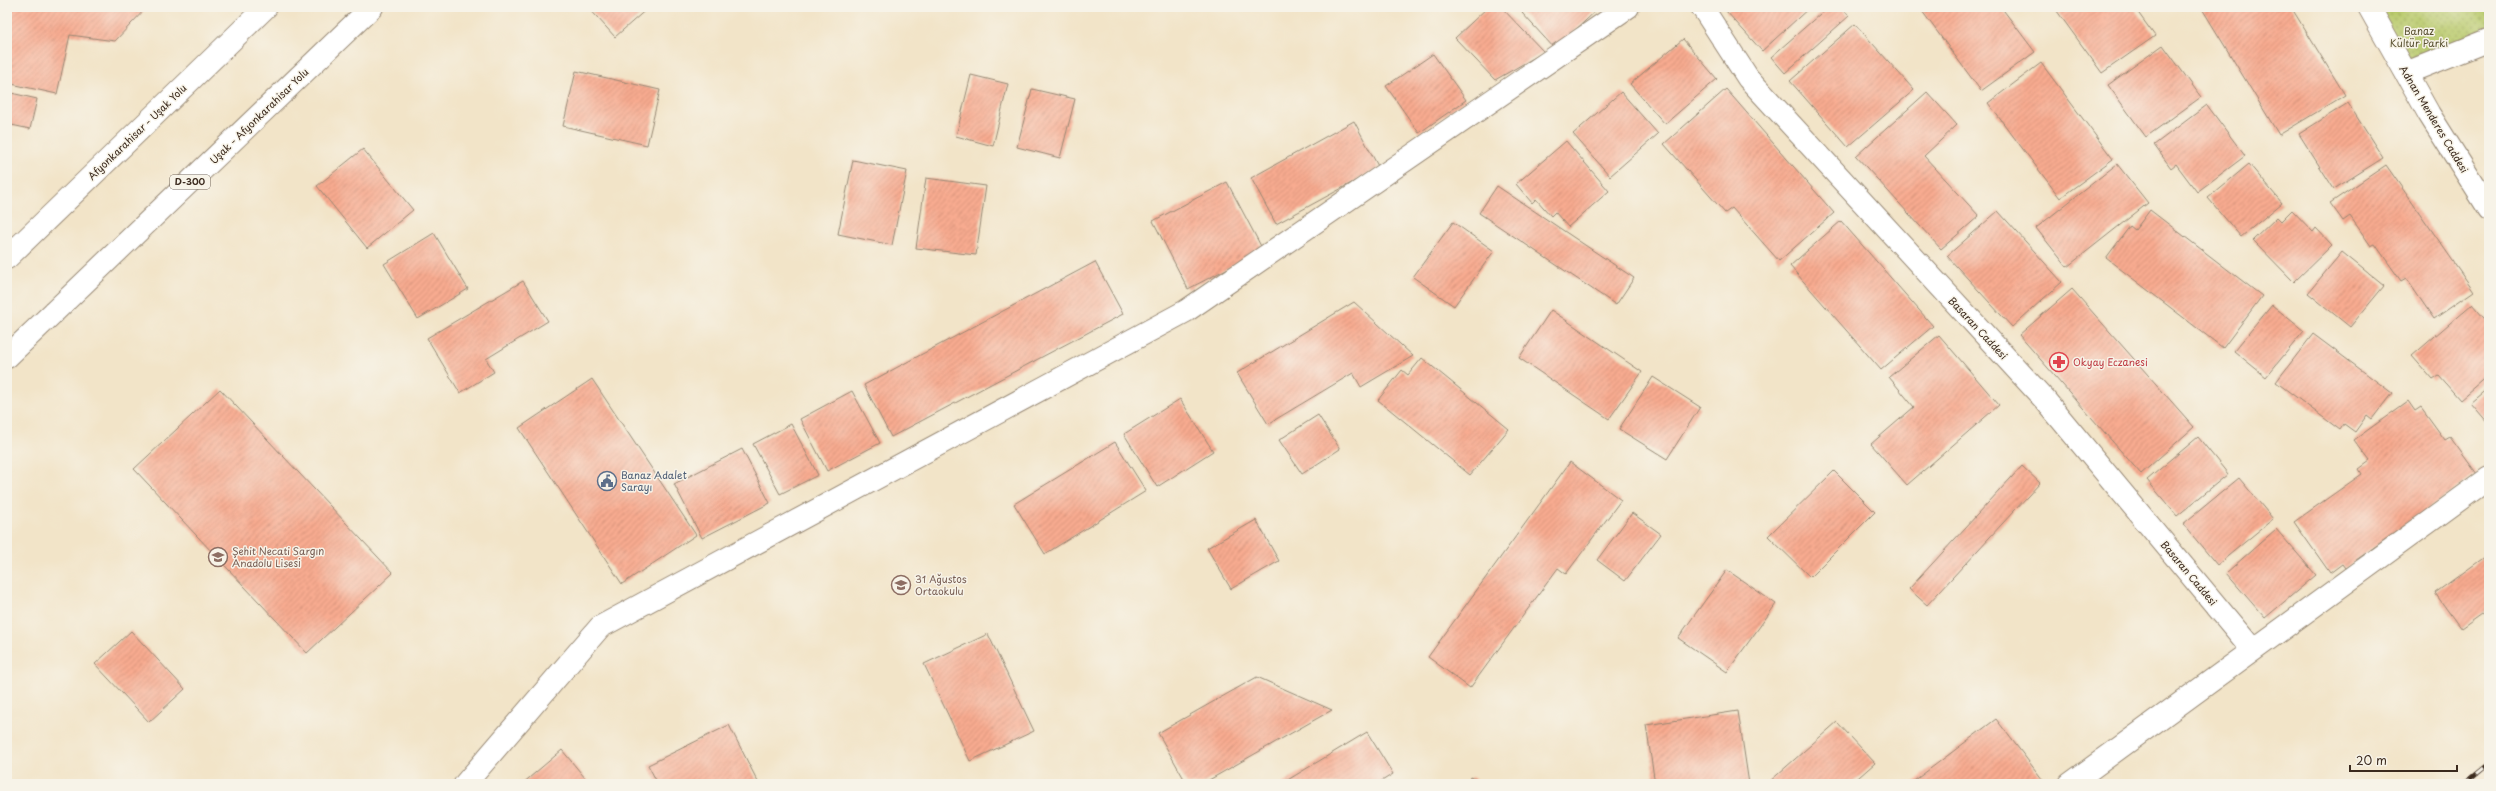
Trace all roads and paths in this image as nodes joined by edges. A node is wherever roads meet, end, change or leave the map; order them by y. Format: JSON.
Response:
{"nodes":[{"id":1,"x":266,"y":7,"type":"edge"},
{"id":2,"x":372,"y":7,"type":"edge"},
{"id":3,"x":1628,"y":7,"type":"edge"},
{"id":4,"x":1702,"y":7,"type":"edge"},
{"id":5,"x":2369,"y":7,"type":"edge"},
{"id":6,"x":2489,"y":40,"type":"edge"},
{"id":7,"x":2406,"y":73,"type":"junction"},
{"id":8,"x":2489,"y":209,"type":"edge"},
{"id":9,"x":7,"y":258,"type":"edge"},
{"id":10,"x":7,"y":357,"type":"edge"},
{"id":11,"x":2489,"y":478,"type":"edge"},
{"id":12,"x":2253,"y":650,"type":"junction"},
{"id":13,"x":465,"y":784,"type":"edge"},
{"id":14,"x":2070,"y":784,"type":"edge"}],
"edges":[{"from":1,"to":9,"type":"main road","name":"Afyonkarahisar - Uşak Yolu"},
{"from":2,"to":10,"type":"main road","name":"Uşak - Afyonkarahisar Yolu","number":"D-300"},
{"from":3,"to":13,"type":"main road"},
{"from":4,"to":12,"type":"main road","name":"Basaran Caddesi"},
{"from":5,"to":7,"type":"main road","name":"Adnan Menderes Caddesi"},
{"from":6,"to":7,"type":"main road"},
{"from":7,"to":8,"type":"main road","name":"Adnan Menderes Caddesi"},
{"from":11,"to":12,"type":"main road"},
{"from":12,"to":14,"type":"main road"}]}
